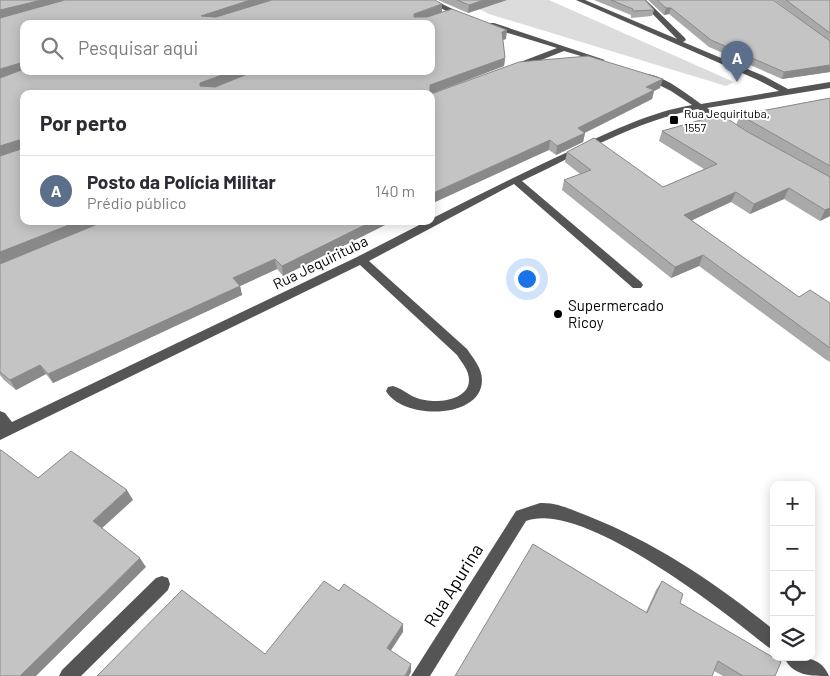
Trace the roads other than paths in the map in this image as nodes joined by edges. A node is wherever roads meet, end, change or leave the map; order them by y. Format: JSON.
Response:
{"nodes":[{"id":1,"x":428,"y":0,"type":"edge"},
{"id":2,"x":579,"y":0,"type":"edge"},
{"id":3,"x":642,"y":0,"type":"edge"},
{"id":4,"x":452,"y":13,"type":"junction"},
{"id":5,"x":444,"y":15,"type":"edge"},
{"id":6,"x":470,"y":19,"type":"edge"},
{"id":7,"x":480,"y":22,"type":"edge"},
{"id":8,"x":687,"y":45,"type":"junction"},
{"id":9,"x":562,"y":49,"type":"junction"},
{"id":10,"x":608,"y":63,"type":"edge"},
{"id":11,"x":510,"y":70,"type":"edge"},
{"id":12,"x":636,"y":71,"type":"edge"},
{"id":13,"x":830,"y":85,"type":"edge"},
{"id":14,"x":787,"y":92,"type":"junction"},
{"id":15,"x":700,"y":106,"type":"junction"},
{"id":16,"x":734,"y":130,"type":"edge"},
{"id":17,"x":515,"y":180,"type":"junction"},
{"id":18,"x":435,"y":222,"type":"edge"},
{"id":19,"x":428,"y":225,"type":"edge"},
{"id":20,"x":361,"y":260,"type":"junction"},
{"id":21,"x":637,"y":285,"type":"dead end"},
{"id":22,"x":393,"y":391,"type":"dead end"},
{"id":23,"x":0,"y":417,"type":"edge"},
{"id":24,"x":5,"y":432,"type":"edge"},
{"id":25,"x":162,"y":584,"type":"dead end"},
{"id":26,"x":770,"y":638,"type":"edge"},
{"id":27,"x":797,"y":666,"type":"edge"},
{"id":28,"x":68,"y":676,"type":"edge"},
{"id":29,"x":420,"y":676,"type":"edge"},
{"id":30,"x":820,"y":676,"type":"edge"}],
"edges":[{"from":1,"to":4,"type":"street"},
{"from":2,"to":8,"type":"street"},
{"from":3,"to":8,"type":"street"},
{"from":4,"to":5,"type":"street"},
{"from":4,"to":6,"type":"street"},
{"from":7,"to":9,"type":"street"},
{"from":8,"to":14,"type":"street"},
{"from":9,"to":10,"type":"street"},
{"from":9,"to":11,"type":"street"},
{"from":12,"to":15,"type":"street"},
{"from":13,"to":14,"type":"street","name":"Rua Jequirituba"},
{"from":14,"to":15,"type":"street","name":"Rua Jequirituba"},
{"from":15,"to":16,"type":"street"},
{"from":15,"to":17,"type":"street","name":"Rua Jequirituba"},
{"from":17,"to":18,"type":"street","name":"Rua Jequirituba"},
{"from":17,"to":21,"type":"street"},
{"from":19,"to":20,"type":"street","name":"Rua Jequirituba"},
{"from":20,"to":22,"type":"street"},
{"from":20,"to":24,"type":"street","name":"Rua Jequirituba"},
{"from":23,"to":24,"type":"street"},
{"from":25,"to":28,"type":"street"},
{"from":26,"to":29,"type":"street","name":"Rua Apurina"},
{"from":27,"to":30,"type":"street"}]}
